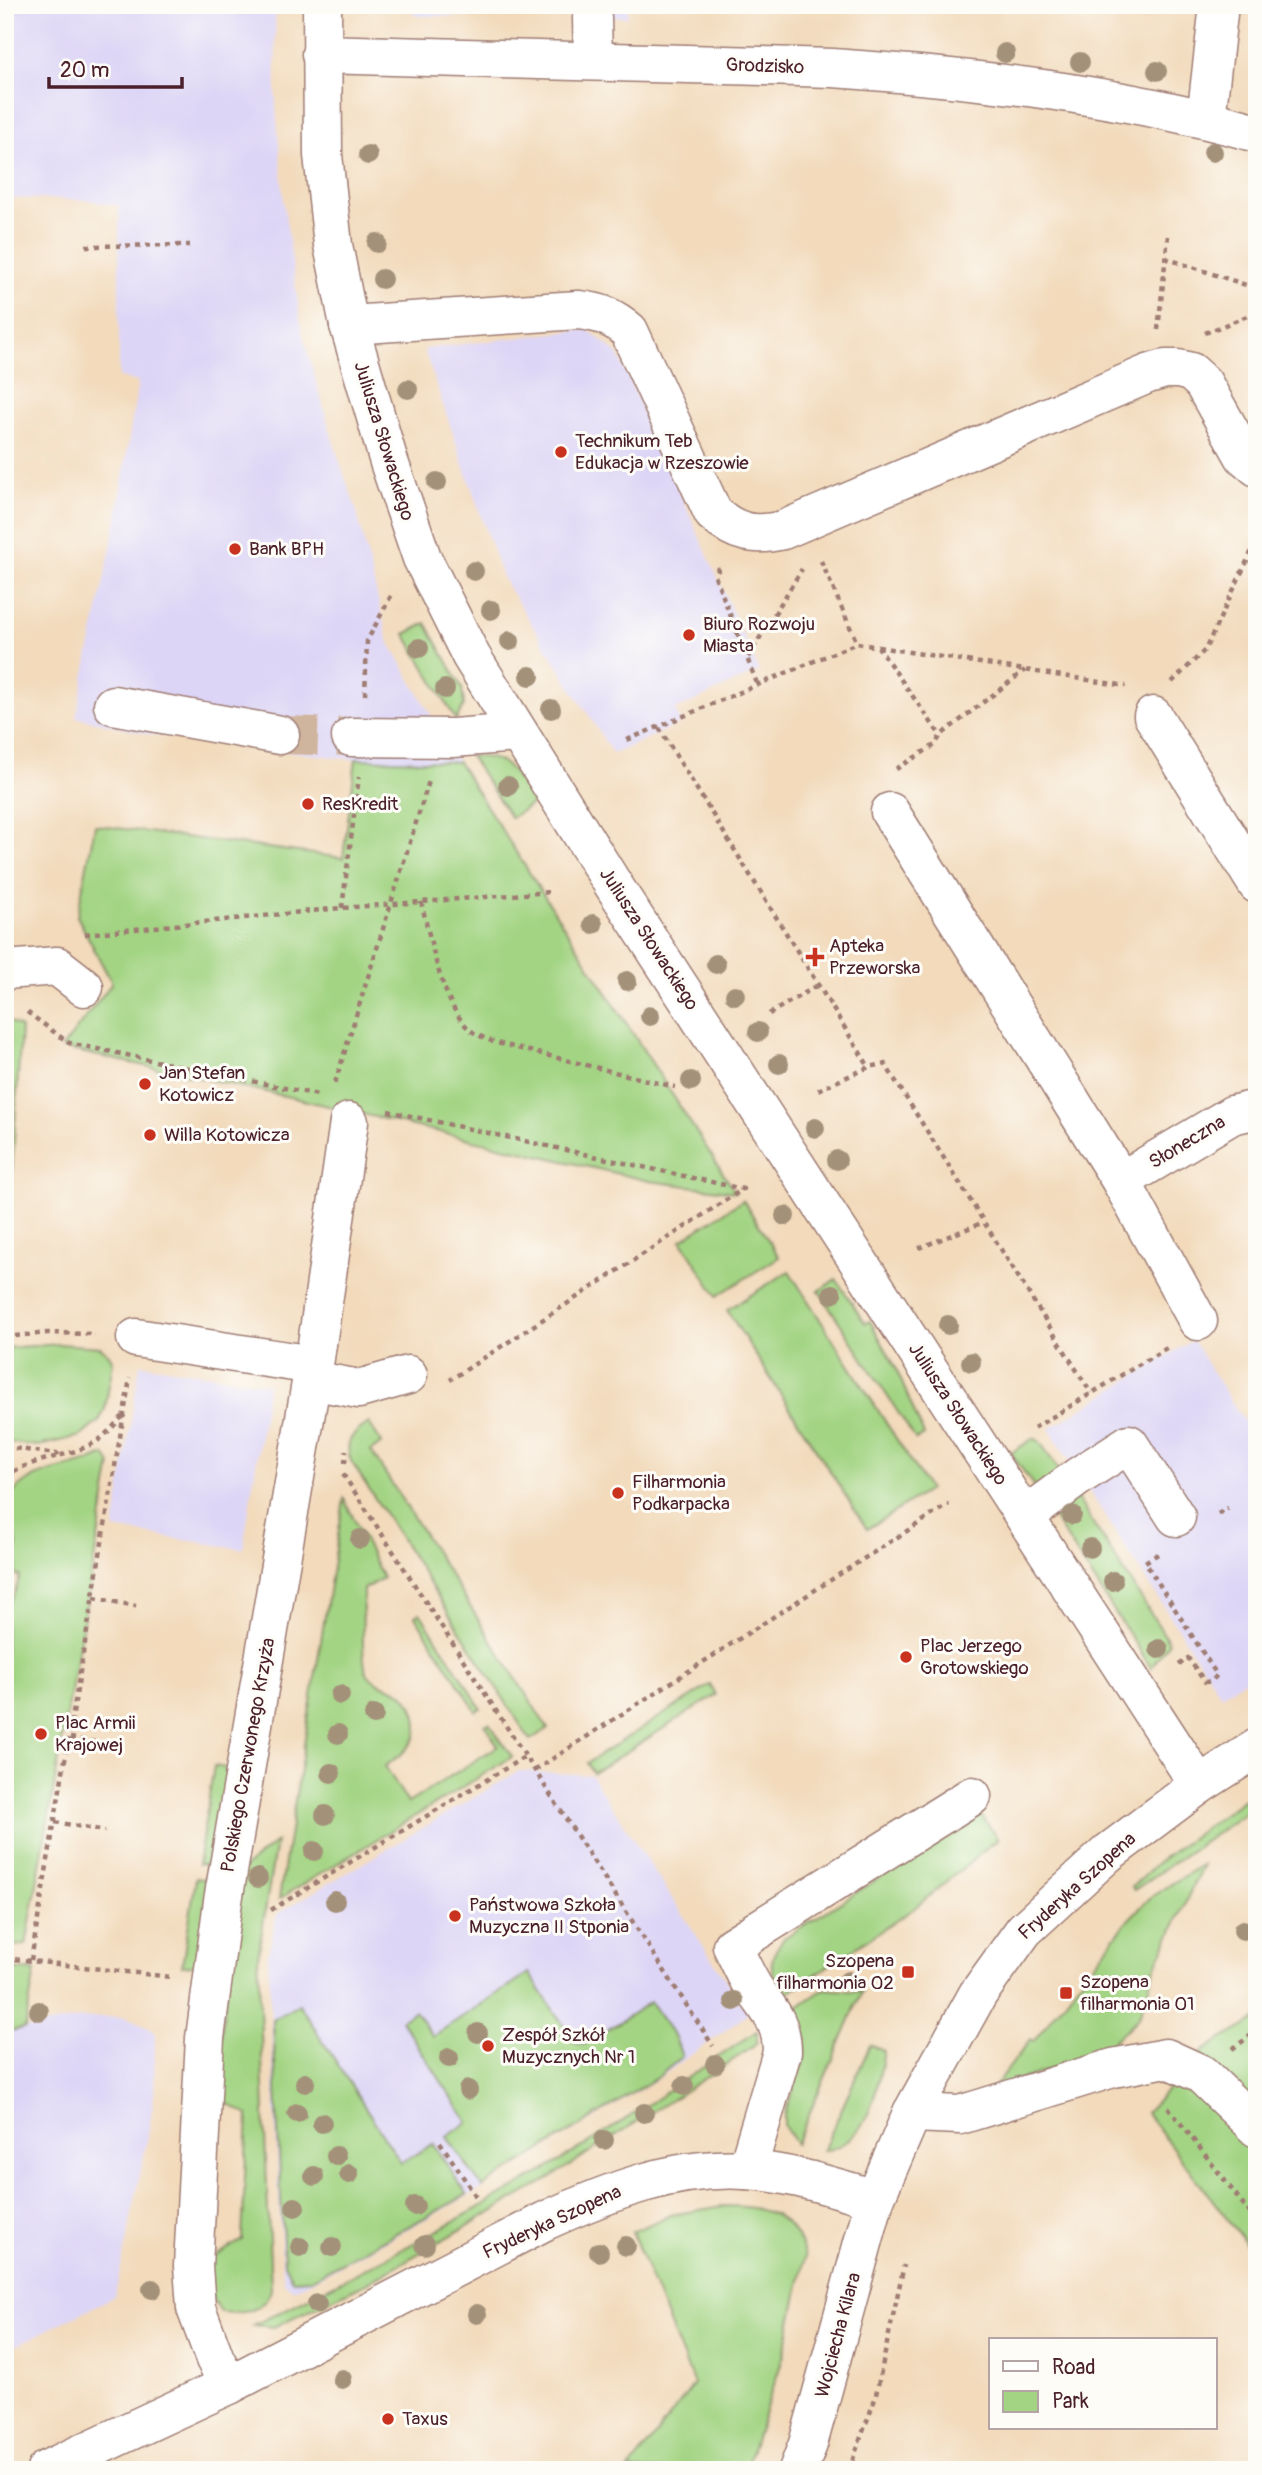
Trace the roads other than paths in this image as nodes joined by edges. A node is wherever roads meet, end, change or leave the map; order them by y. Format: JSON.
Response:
{"nodes":[{"id":1,"x":322,"y":5,"type":"edge"},
{"id":2,"x":1219,"y":5,"type":"edge"},
{"id":3,"x":592,"y":18,"type":"dead end"},
{"id":4,"x":321,"y":54,"type":"junction"},
{"id":5,"x":593,"y":61,"type":"junction"},
{"id":6,"x":1206,"y":119,"type":"junction"},
{"id":7,"x":1257,"y":133,"type":"edge"},
{"id":8,"x":349,"y":325,"type":"junction"},
{"id":9,"x":1257,"y":467,"type":"edge"},
{"id":10,"x":1158,"y":704,"type":"road end"},
{"id":11,"x":113,"y":705,"type":"dead end"},
{"id":12,"x":519,"y":733,"type":"junction"},
{"id":13,"x":280,"y":735,"type":"tunnel mouth"},
{"id":14,"x":351,"y":737,"type":"tunnel mouth"},
{"id":15,"x":890,"y":812,"type":"dead end"},
{"id":16,"x":1257,"y":884,"type":"edge"},
{"id":17,"x":5,"y":970,"type":"edge"},
{"id":18,"x":70,"y":977,"type":"road end"},
{"id":19,"x":1257,"y":1109,"type":"edge"},
{"id":20,"x":354,"y":1110,"type":"road end"},
{"id":21,"x":1121,"y":1181,"type":"junction"},
{"id":22,"x":1198,"y":1321,"type":"road end"},
{"id":23,"x":136,"y":1338,"type":"road end"},
{"id":24,"x":312,"y":1373,"type":"junction"},
{"id":25,"x":408,"y":1376,"type":"road end"},
{"id":26,"x":1025,"y":1516,"type":"junction"},
{"id":27,"x":1183,"y":1529,"type":"road end"},
{"id":28,"x":1257,"y":1748,"type":"edge"},
{"id":29,"x":1199,"y":1786,"type":"junction"},
{"id":30,"x":972,"y":1796,"type":"dead end"},
{"id":31,"x":912,"y":2113,"type":"junction"},
{"id":32,"x":1257,"y":2128,"type":"edge"},
{"id":33,"x":747,"y":2170,"type":"junction"},
{"id":34,"x":875,"y":2199,"type":"junction"},
{"id":35,"x":229,"y":2385,"type":"junction"},
{"id":36,"x":46,"y":2470,"type":"edge"},
{"id":37,"x":798,"y":2470,"type":"edge"}],
"edges":[{"from":1,"to":4,"type":"street","name":"Juliusza Słowackiego"},
{"from":2,"to":6,"type":"street"},
{"from":3,"to":5,"type":"street"},
{"from":4,"to":5,"type":"street","name":"Grodzisko"},
{"from":4,"to":8,"type":"street","name":"Juliusza Słowackiego"},
{"from":5,"to":6,"type":"street","name":"Grodzisko"},
{"from":6,"to":7,"type":"street","name":"Grodzisko"},
{"from":8,"to":9,"type":"street"},
{"from":8,"to":12,"type":"street","name":"Juliusza Słowackiego"},
{"from":10,"to":16,"type":"street"},
{"from":11,"to":13,"type":"street"},
{"from":12,"to":14,"type":"street"},
{"from":12,"to":26,"type":"street","name":"Juliusza Słowackiego"},
{"from":15,"to":21,"type":"street"},
{"from":17,"to":18,"type":"street"},
{"from":19,"to":21,"type":"street","name":"Słoneczna"},
{"from":20,"to":24,"type":"street","name":"Polskiego Czerwonego Krzyża"},
{"from":21,"to":22,"type":"street"},
{"from":23,"to":24,"type":"street"},
{"from":24,"to":25,"type":"street"},
{"from":24,"to":35,"type":"street","name":"Polskiego Czerwonego Krzyża"},
{"from":26,"to":27,"type":"street"},
{"from":26,"to":29,"type":"street","name":"Juliusza Słowackiego"},
{"from":28,"to":29,"type":"street","name":"Fryderyka Szopena"},
{"from":29,"to":31,"type":"street","name":"Fryderyka Szopena"},
{"from":30,"to":33,"type":"street"},
{"from":31,"to":32,"type":"street"},
{"from":31,"to":34,"type":"street","name":"Fryderyka Szopena"},
{"from":33,"to":34,"type":"street","name":"Fryderyka Szopena"},
{"from":33,"to":35,"type":"street","name":"Fryderyka Szopena"},
{"from":34,"to":37,"type":"street","name":"Wojciecha Kilara"},
{"from":35,"to":36,"type":"street","name":"Fryderyka Szopena"}]}
